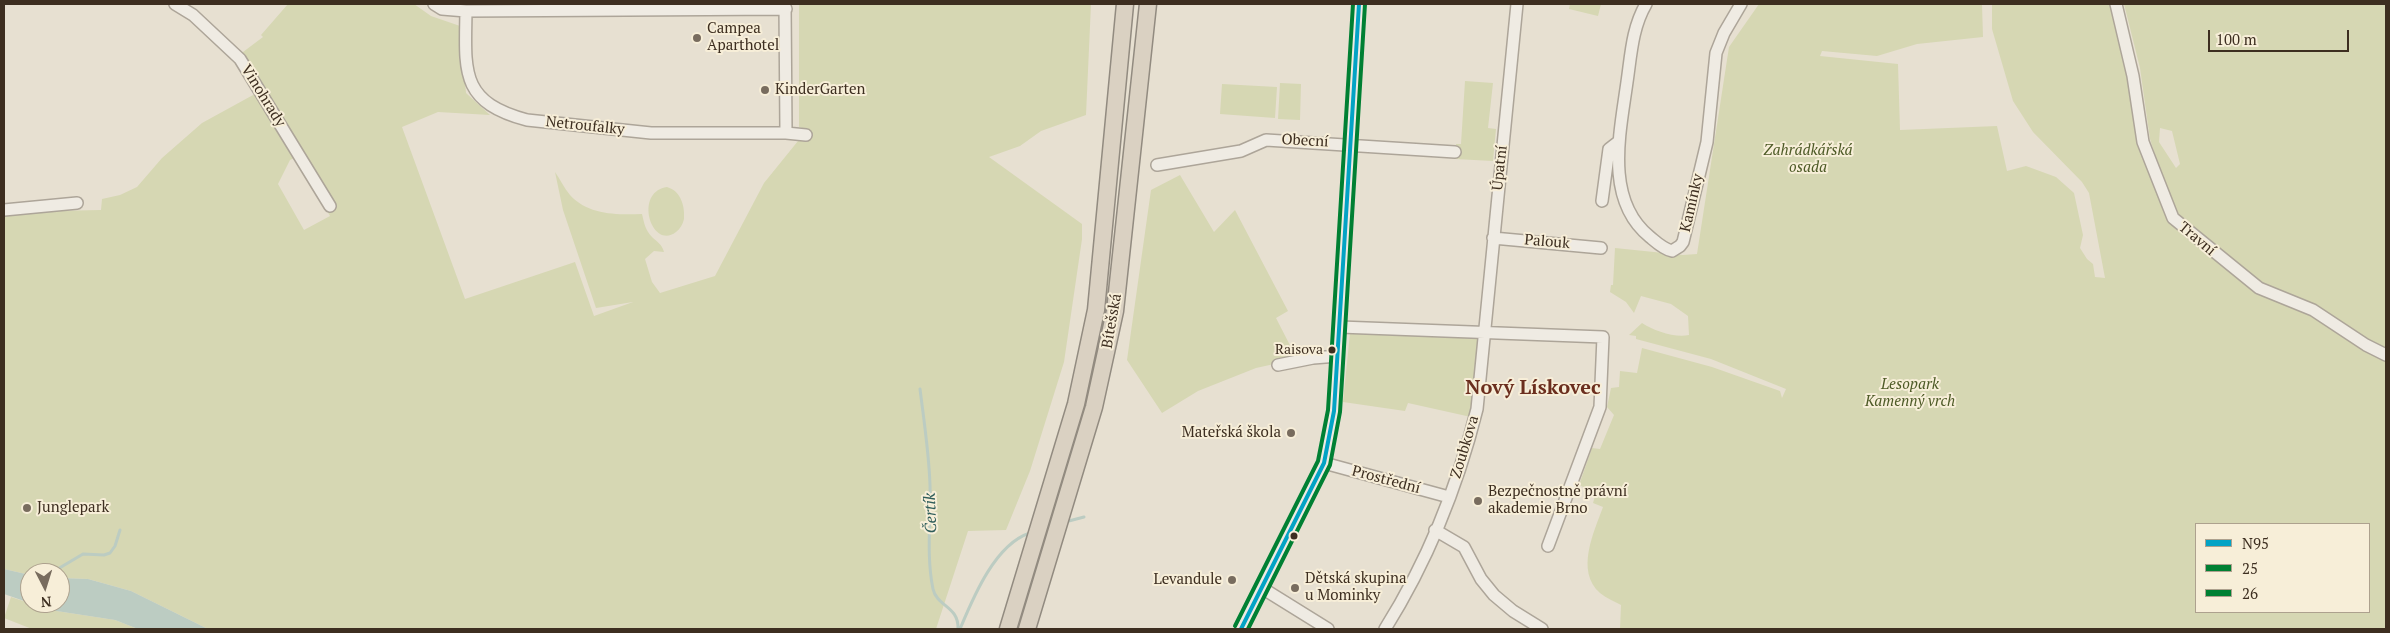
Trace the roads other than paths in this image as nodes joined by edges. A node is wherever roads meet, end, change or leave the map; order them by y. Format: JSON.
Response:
{"nodes":[{"id":1,"x":175,"y":4,"type":"edge"},
{"id":2,"x":434,"y":4,"type":"edge"},
{"id":3,"x":1125,"y":4,"type":"edge"},
{"id":4,"x":1148,"y":4,"type":"edge"},
{"id":5,"x":1359,"y":4,"type":"edge"},
{"id":6,"x":1517,"y":4,"type":"edge"},
{"id":7,"x":1646,"y":4,"type":"edge"},
{"id":8,"x":1741,"y":4,"type":"edge"},
{"id":9,"x":2116,"y":4,"type":"edge"},
{"id":10,"x":786,"y":6,"type":"edge"},
{"id":11,"x":466,"y":12,"type":"junction"},
{"id":12,"x":786,"y":133,"type":"junction"},
{"id":13,"x":806,"y":135,"type":"dead end"},
{"id":14,"x":1618,"y":142,"type":"junction"},
{"id":15,"x":1350,"y":144,"type":"junction"},
{"id":16,"x":1455,"y":152,"type":"dead end"},
{"id":17,"x":1158,"y":165,"type":"dead end"},
{"id":18,"x":1602,"y":201,"type":"dead end"},
{"id":19,"x":77,"y":203,"type":"dead end"},
{"id":20,"x":330,"y":206,"type":"dead end"},
{"id":21,"x":4,"y":210,"type":"edge"},
{"id":22,"x":1493,"y":238,"type":"junction"},
{"id":23,"x":1601,"y":248,"type":"dead end"},
{"id":24,"x":1340,"y":326,"type":"junction"},
{"id":25,"x":1485,"y":331,"type":"junction"},
{"id":26,"x":1338,"y":356,"type":"junction"},
{"id":27,"x":2386,"y":356,"type":"edge"},
{"id":28,"x":1278,"y":365,"type":"dead end"},
{"id":29,"x":1324,"y":463,"type":"junction"},
{"id":30,"x":1449,"y":497,"type":"junction"},
{"id":31,"x":1435,"y":530,"type":"junction"},
{"id":32,"x":1548,"y":546,"type":"dead end"},
{"id":33,"x":1262,"y":588,"type":"junction"},
{"id":34,"x":1028,"y":625,"type":"edge"},
{"id":35,"x":1008,"y":627,"type":"edge"},
{"id":36,"x":1241,"y":629,"type":"edge"},
{"id":37,"x":1328,"y":629,"type":"edge"},
{"id":38,"x":1385,"y":629,"type":"edge"},
{"id":39,"x":1542,"y":629,"type":"edge"}],
"edges":[{"from":1,"to":20,"type":"street","name":"Vinohrady"},
{"from":2,"to":11,"type":"street"},
{"from":3,"to":35,"type":"highway","name":"Bítešská"},
{"from":4,"to":34,"type":"highway","name":"Bítešská"},
{"from":5,"to":15,"type":"street"},
{"from":6,"to":22,"type":"street","name":"Úpatní"},
{"from":7,"to":14,"type":"street","name":"Kamínky"},
{"from":8,"to":14,"type":"street","name":"Kamínky"},
{"from":9,"to":27,"type":"street","name":"Travní"},
{"from":10,"to":11,"type":"street"},
{"from":10,"to":12,"type":"street"},
{"from":11,"to":12,"type":"street","name":"Netroufalky"},
{"from":12,"to":13,"type":"street","name":"Netroufalky"},
{"from":14,"to":18,"type":"street"},
{"from":15,"to":16,"type":"street","name":"Obecní"},
{"from":15,"to":17,"type":"street","name":"Obecní"},
{"from":15,"to":24,"type":"street"},
{"from":19,"to":21,"type":"street"},
{"from":22,"to":23,"type":"street","name":"Palouk"},
{"from":22,"to":25,"type":"street","name":"Úpatní"},
{"from":24,"to":25,"type":"street"},
{"from":24,"to":26,"type":"street"},
{"from":25,"to":30,"type":"street","name":"Zoubkova"},
{"from":25,"to":32,"type":"street"},
{"from":26,"to":28,"type":"street"},
{"from":26,"to":29,"type":"street"},
{"from":29,"to":30,"type":"street","name":"Prostřední"},
{"from":29,"to":33,"type":"street"},
{"from":30,"to":31,"type":"street","name":"Zoubkova"},
{"from":31,"to":38,"type":"street","name":"Zoubkova"},
{"from":31,"to":39,"type":"street"},
{"from":33,"to":36,"type":"street"},
{"from":33,"to":37,"type":"street"}]}
